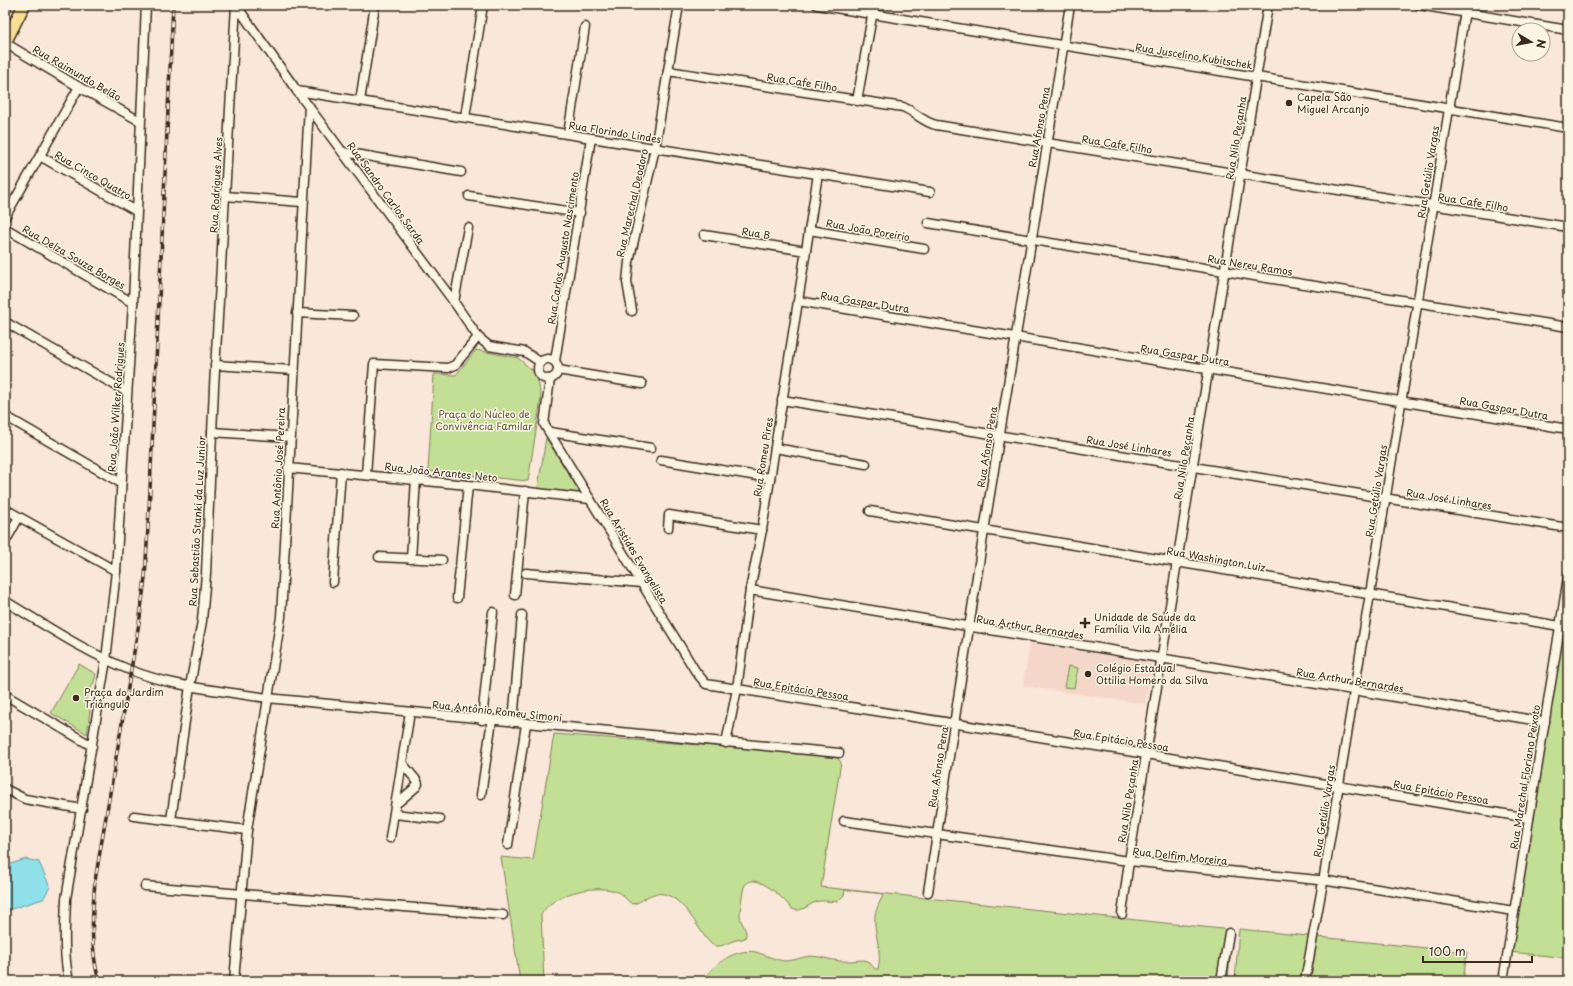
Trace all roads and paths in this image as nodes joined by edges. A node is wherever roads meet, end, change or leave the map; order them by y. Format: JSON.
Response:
{"nodes":[{"id":1,"x":24,"y":5,"type":"edge"},
{"id":2,"x":146,"y":5,"type":"edge"},
{"id":3,"x":236,"y":5,"type":"edge"},
{"id":4,"x":375,"y":5,"type":"edge"},
{"id":5,"x":483,"y":5,"type":"edge"},
{"id":6,"x":679,"y":5,"type":"edge"},
{"id":7,"x":817,"y":5,"type":"edge"},
{"id":8,"x":874,"y":5,"type":"edge"},
{"id":9,"x":1070,"y":5,"type":"edge"},
{"id":10,"x":1268,"y":5,"type":"edge"},
{"id":11,"x":1419,"y":5,"type":"edge"},
{"id":12,"x":1465,"y":9,"type":"edge"},
{"id":13,"x":872,"y":14,"type":"junction"},
{"id":14,"x":585,"y":27,"type":"dead end"},
{"id":15,"x":1568,"y":30,"type":"edge"},
{"id":16,"x":5,"y":43,"type":"edge"},
{"id":17,"x":1063,"y":45,"type":"junction"},
{"id":18,"x":668,"y":71,"type":"junction"},
{"id":19,"x":1256,"y":77,"type":"junction"},
{"id":20,"x":79,"y":87,"type":"junction"},
{"id":21,"x":297,"y":91,"type":"junction"},
{"id":22,"x":360,"y":100,"type":"junction"},
{"id":23,"x":857,"y":101,"type":"junction"},
{"id":24,"x":309,"y":106,"type":"junction"},
{"id":25,"x":1449,"y":108,"type":"junction"},
{"id":26,"x":464,"y":117,"type":"junction"},
{"id":27,"x":140,"y":121,"type":"junction"},
{"id":28,"x":1568,"y":128,"type":"edge"},
{"id":29,"x":568,"y":134,"type":"junction"},
{"id":30,"x":591,"y":138,"type":"junction"},
{"id":31,"x":1046,"y":143,"type":"junction"},
{"id":32,"x":655,"y":148,"type":"junction"},
{"id":33,"x":343,"y":152,"type":"junction"},
{"id":34,"x":40,"y":156,"type":"junction"},
{"id":35,"x":461,"y":172,"type":"dead end"},
{"id":36,"x":818,"y":174,"type":"junction"},
{"id":37,"x":1240,"y":174,"type":"junction"},
{"id":38,"x":930,"y":192,"type":"dead end"},
{"id":39,"x":226,"y":196,"type":"junction"},
{"id":40,"x":469,"y":196,"type":"dead end"},
{"id":41,"x":302,"y":202,"type":"junction"},
{"id":42,"x":1433,"y":205,"type":"junction"},
{"id":43,"x":136,"y":211,"type":"junction"},
{"id":44,"x":580,"y":213,"type":"junction"},
{"id":45,"x":5,"y":217,"type":"edge"},
{"id":46,"x":928,"y":223,"type":"dead end"},
{"id":47,"x":1568,"y":227,"type":"edge"},
{"id":48,"x":5,"y":228,"type":"edge"},
{"id":49,"x":468,"y":228,"type":"dead end"},
{"id":50,"x":809,"y":230,"type":"junction"},
{"id":51,"x":704,"y":235,"type":"dead end"},
{"id":52,"x":1031,"y":239,"type":"junction"},
{"id":53,"x":924,"y":249,"type":"dead end"},
{"id":54,"x":806,"y":251,"type":"junction"},
{"id":55,"x":1226,"y":271,"type":"junction"},
{"id":56,"x":798,"y":301,"type":"junction"},
{"id":57,"x":454,"y":302,"type":"junction"},
{"id":58,"x":1417,"y":302,"type":"junction"},
{"id":59,"x":133,"y":303,"type":"junction"},
{"id":60,"x":632,"y":312,"type":"dead end"},
{"id":61,"x":297,"y":313,"type":"junction"},
{"id":62,"x":352,"y":316,"type":"dead end"},
{"id":63,"x":5,"y":322,"type":"edge"},
{"id":64,"x":1568,"y":327,"type":"edge"},
{"id":65,"x":478,"y":337,"type":"junction"},
{"id":66,"x":1015,"y":337,"type":"junction"},
{"id":67,"x":555,"y":361,"type":"junction"},
{"id":68,"x":540,"y":362,"type":"junction"},
{"id":69,"x":215,"y":365,"type":"junction"},
{"id":70,"x":294,"y":370,"type":"junction"},
{"id":71,"x":558,"y":370,"type":"junction"},
{"id":72,"x":1209,"y":370,"type":"junction"},
{"id":73,"x":550,"y":379,"type":"junction"},
{"id":74,"x":642,"y":384,"type":"dead end"},
{"id":75,"x":127,"y":392,"type":"junction"},
{"id":76,"x":782,"y":400,"type":"junction"},
{"id":77,"x":1401,"y":400,"type":"junction"},
{"id":78,"x":5,"y":416,"type":"edge"},
{"id":79,"x":1568,"y":429,"type":"edge"},
{"id":80,"x":212,"y":432,"type":"junction"},
{"id":81,"x":550,"y":432,"type":"junction"},
{"id":82,"x":999,"y":434,"type":"junction"},
{"id":83,"x":290,"y":437,"type":"junction"},
{"id":84,"x":651,"y":448,"type":"dead end"},
{"id":85,"x":775,"y":448,"type":"junction"},
{"id":86,"x":661,"y":460,"type":"dead end"},
{"id":87,"x":866,"y":464,"type":"dead end"},
{"id":88,"x":1192,"y":466,"type":"junction"},
{"id":89,"x":288,"y":468,"type":"junction"},
{"id":90,"x":341,"y":472,"type":"junction"},
{"id":91,"x":366,"y":475,"type":"junction"},
{"id":92,"x":770,"y":478,"type":"junction"},
{"id":93,"x":416,"y":479,"type":"junction"},
{"id":94,"x":121,"y":483,"type":"junction"},
{"id":95,"x":468,"y":485,"type":"junction"},
{"id":96,"x":525,"y":491,"type":"junction"},
{"id":97,"x":1385,"y":498,"type":"junction"},
{"id":98,"x":590,"y":499,"type":"junction"},
{"id":99,"x":5,"y":509,"type":"edge"},
{"id":100,"x":870,"y":511,"type":"dead end"},
{"id":101,"x":19,"y":517,"type":"junction"},
{"id":102,"x":668,"y":528,"type":"dead end"},
{"id":103,"x":1568,"y":528,"type":"edge"},
{"id":104,"x":762,"y":530,"type":"junction"},
{"id":105,"x":984,"y":531,"type":"junction"},
{"id":106,"x":5,"y":542,"type":"edge"},
{"id":107,"x":378,"y":557,"type":"dead end"},
{"id":108,"x":411,"y":559,"type":"junction"},
{"id":109,"x":442,"y":560,"type":"dead end"},
{"id":110,"x":1177,"y":562,"type":"junction"},
{"id":111,"x":116,"y":571,"type":"junction"},
{"id":112,"x":526,"y":572,"type":"dead end"},
{"id":113,"x":1568,"y":577,"type":"edge"},
{"id":114,"x":333,"y":582,"type":"dead end"},
{"id":115,"x":642,"y":583,"type":"junction"},
{"id":116,"x":750,"y":590,"type":"junction"},
{"id":117,"x":515,"y":595,"type":"dead end"},
{"id":118,"x":1369,"y":595,"type":"junction"},
{"id":119,"x":457,"y":598,"type":"dead end"},
{"id":120,"x":5,"y":601,"type":"edge"},
{"id":121,"x":493,"y":612,"type":"dead end"},
{"id":122,"x":522,"y":615,"type":"dead end"},
{"id":123,"x":1560,"y":626,"type":"junction"},
{"id":124,"x":969,"y":627,"type":"junction"},
{"id":125,"x":1161,"y":659,"type":"junction"},
{"id":126,"x":106,"y":660,"type":"junction"},
{"id":127,"x":709,"y":685,"type":"joint"},
{"id":128,"x":190,"y":686,"type":"junction"},
{"id":129,"x":737,"y":689,"type":"junction"},
{"id":130,"x":1354,"y":691,"type":"junction"},
{"id":131,"x":5,"y":695,"type":"edge"},
{"id":132,"x":267,"y":698,"type":"junction"},
{"id":133,"x":410,"y":712,"type":"junction"},
{"id":134,"x":482,"y":720,"type":"junction"},
{"id":135,"x":492,"y":720,"type":"junction"},
{"id":136,"x":513,"y":722,"type":"junction"},
{"id":137,"x":1545,"y":722,"type":"junction"},
{"id":138,"x":955,"y":723,"type":"junction"},
{"id":139,"x":526,"y":724,"type":"junction"},
{"id":140,"x":726,"y":743,"type":"junction"},
{"id":141,"x":92,"y":746,"type":"junction"},
{"id":142,"x":839,"y":753,"type":"dead end"},
{"id":143,"x":1146,"y":754,"type":"junction"},
{"id":144,"x":402,"y":763,"type":"junction"},
{"id":145,"x":1341,"y":786,"type":"junction"},
{"id":146,"x":5,"y":789,"type":"edge"},
{"id":147,"x":481,"y":795,"type":"dead end"},
{"id":148,"x":396,"y":804,"type":"junction"},
{"id":149,"x":82,"y":808,"type":"junction"},
{"id":150,"x":394,"y":814,"type":"junction"},
{"id":151,"x":134,"y":816,"type":"dead end"},
{"id":152,"x":1529,"y":818,"type":"junction"},
{"id":153,"x":440,"y":819,"type":"dead end"},
{"id":154,"x":171,"y":820,"type":"junction"},
{"id":155,"x":844,"y":821,"type":"dead end"},
{"id":156,"x":247,"y":830,"type":"junction"},
{"id":157,"x":937,"y":834,"type":"junction"},
{"id":158,"x":390,"y":838,"type":"dead end"},
{"id":159,"x":508,"y":845,"type":"dead end"},
{"id":160,"x":1129,"y":861,"type":"junction"},
{"id":161,"x":1323,"y":882,"type":"junction"},
{"id":162,"x":145,"y":886,"type":"dead end"},
{"id":163,"x":928,"y":892,"type":"dead end"},
{"id":164,"x":241,"y":893,"type":"junction"},
{"id":165,"x":1514,"y":911,"type":"junction"},
{"id":166,"x":1122,"y":914,"type":"dead end"},
{"id":167,"x":503,"y":915,"type":"dead end"},
{"id":168,"x":1229,"y":933,"type":"dead end"},
{"id":169,"x":69,"y":981,"type":"edge"},
{"id":170,"x":234,"y":981,"type":"edge"},
{"id":171,"x":1221,"y":981,"type":"edge"},
{"id":172,"x":1305,"y":981,"type":"edge"},
{"id":173,"x":1504,"y":981,"type":"edge"}],
"edges":[{"from":1,"to":16,"type":"highway"},
{"from":2,"to":27,"type":"street","name":"Rua João Wilker Rodrigues"},
{"from":3,"to":21,"type":"street","name":"Rua Sandro Carlos Sarda"},
{"from":3,"to":39,"type":"street","name":"Rua Rodrigues Alves"},
{"from":4,"to":22,"type":"street"},
{"from":5,"to":26,"type":"street"},
{"from":6,"to":18,"type":"street","name":"Rua Marechal Deodoro"},
{"from":7,"to":13,"type":"street","name":"Rua Juscelino Kubitschek"},
{"from":8,"to":13,"type":"street"},
{"from":9,"to":17,"type":"street","name":"Rua Afonso Pena"},
{"from":10,"to":19,"type":"street","name":"Rua Nilo Peçanha"},
{"from":11,"to":12,"type":"street"},
{"from":12,"to":15,"type":"street"},
{"from":12,"to":25,"type":"street","name":"Rua Getúlio Vargas"},
{"from":13,"to":17,"type":"street","name":"Rua Juscelino Kubitschek"},
{"from":13,"to":23,"type":"street"},
{"from":14,"to":29,"type":"street"},
{"from":16,"to":20,"type":"street","name":"Rua Raimundo Belão"},
{"from":17,"to":19,"type":"street","name":"Rua Juscelino Kubitschek"},
{"from":17,"to":31,"type":"street","name":"Rua Afonso Pena"},
{"from":18,"to":23,"type":"street","name":"Rua Cafe Filho"},
{"from":18,"to":32,"type":"street","name":"Rua Marechal Deodoro"},
{"from":19,"to":25,"type":"street","name":"Rua Juscelino Kubitschek"},
{"from":19,"to":37,"type":"street","name":"Rua Nilo Peçanha"},
{"from":20,"to":27,"type":"street","name":"Rua Raimundo Belão"},
{"from":20,"to":34,"type":"street"},
{"from":21,"to":22,"type":"street","name":"Rua Florindo Lindes"},
{"from":21,"to":24,"type":"street","name":"Rua Sandro Carlos Sarda"},
{"from":22,"to":26,"type":"street","name":"Rua Florindo Lindes"},
{"from":23,"to":31,"type":"street","name":"Rua Cafe Filho"},
{"from":24,"to":33,"type":"street","name":"Rua Sandro Carlos Sarda"},
{"from":24,"to":41,"type":"street","name":"Rua Antônio José Pereira"},
{"from":25,"to":28,"type":"street","name":"Rua Juscelino Kubitschek"},
{"from":25,"to":42,"type":"street","name":"Rua Getúlio Vargas"},
{"from":26,"to":29,"type":"street","name":"Rua Florindo Lindes"},
{"from":27,"to":43,"type":"street","name":"Rua João Wilker Rodrigues"},
{"from":29,"to":30,"type":"street","name":"Rua Florindo Lindes"},
{"from":30,"to":32,"type":"street","name":"Rua Florindo Lindes"},
{"from":30,"to":44,"type":"street","name":"Rua Carlos Augusto Nascimento"},
{"from":31,"to":37,"type":"street","name":"Rua Cafe Filho"},
{"from":31,"to":52,"type":"street","name":"Rua Afonso Pena"},
{"from":32,"to":36,"type":"street","name":"Rua Florindo Lindes"},
{"from":32,"to":60,"type":"street","name":"Rua Marechal Deodoro"},
{"from":33,"to":35,"type":"street"},
{"from":33,"to":57,"type":"street","name":"Rua Sandro Carlos Sarda"},
{"from":34,"to":43,"type":"street","name":"Rua Cinco Quatro"},
{"from":34,"to":45,"type":"street"},
{"from":36,"to":38,"type":"street","name":"Rua Florindo Lindes"},
{"from":36,"to":50,"type":"street","name":"Rua Romeu Pires"},
{"from":37,"to":42,"type":"street","name":"Rua Cafe Filho"},
{"from":37,"to":55,"type":"street","name":"Rua Nilo Peçanha"},
{"from":39,"to":41,"type":"street"},
{"from":39,"to":69,"type":"street","name":"Rua Rodrigues Alves"},
{"from":40,"to":44,"type":"street"},
{"from":41,"to":61,"type":"street","name":"Rua Antônio José Pereira"},
{"from":42,"to":47,"type":"street","name":"Rua Cafe Filho"},
{"from":42,"to":58,"type":"street","name":"Rua Getúlio Vargas"},
{"from":43,"to":59,"type":"street","name":"Rua João Wilker Rodrigues"},
{"from":44,"to":67,"type":"street","name":"Rua Carlos Augusto Nascimento"},
{"from":46,"to":52,"type":"street","name":"Rua Nereu Ramos"},
{"from":48,"to":59,"type":"street","name":"Rua Delza Souza Borges"},
{"from":49,"to":57,"type":"street"},
{"from":50,"to":53,"type":"street","name":"Rua João Poreirio"},
{"from":50,"to":54,"type":"street","name":"Rua Romeu Pires"},
{"from":51,"to":54,"type":"street","name":"Rua B"},
{"from":52,"to":55,"type":"street","name":"Rua Nereu Ramos"},
{"from":52,"to":66,"type":"street","name":"Rua Afonso Pena"},
{"from":54,"to":56,"type":"street","name":"Rua Romeu Pires"},
{"from":55,"to":58,"type":"street","name":"Rua Nereu Ramos"},
{"from":55,"to":72,"type":"street","name":"Rua Nilo Peçanha"},
{"from":56,"to":66,"type":"street","name":"Rua Gaspar Dutra"},
{"from":56,"to":76,"type":"street","name":"Rua Romeu Pires"},
{"from":57,"to":65,"type":"street","name":"Rua Sandro Carlos Sarda"},
{"from":58,"to":64,"type":"street","name":"Rua Nereu Ramos"},
{"from":58,"to":77,"type":"street","name":"Rua Getúlio Vargas"},
{"from":59,"to":75,"type":"street","name":"Rua João Wilker Rodrigues"},
{"from":61,"to":62,"type":"street"},
{"from":61,"to":70,"type":"street","name":"Rua Antônio José Pereira"},
{"from":63,"to":75,"type":"street"},
{"from":65,"to":68,"type":"street","name":"Rua Sandro Carlos Sarda"},
{"from":65,"to":91,"type":"street"},
{"from":66,"to":72,"type":"street","name":"Rua Gaspar Dutra"},
{"from":66,"to":82,"type":"street","name":"Rua Afonso Pena"},
{"from":67,"to":68,"type":"street"},
{"from":67,"to":71,"type":"street"},
{"from":68,"to":73,"type":"street"},
{"from":69,"to":70,"type":"street"},
{"from":69,"to":80,"type":"street","name":"Rua Sebastião Stanki da Luz Junior"},
{"from":70,"to":83,"type":"street","name":"Rua Antônio José Pereira"},
{"from":71,"to":73,"type":"street"},
{"from":71,"to":74,"type":"street"},
{"from":72,"to":77,"type":"street","name":"Rua Gaspar Dutra"},
{"from":72,"to":88,"type":"street","name":"Rua Nilo Peçanha"},
{"from":73,"to":81,"type":"street","name":"Rua Aristides Evangelista"},
{"from":75,"to":94,"type":"street","name":"Rua João Wilker Rodrigues"},
{"from":76,"to":82,"type":"street","name":"Rua José Linhares"},
{"from":76,"to":85,"type":"street","name":"Rua Romeu Pires"},
{"from":77,"to":79,"type":"street","name":"Rua Gaspar Dutra"},
{"from":77,"to":97,"type":"street","name":"Rua Getúlio Vargas"},
{"from":78,"to":94,"type":"street"},
{"from":80,"to":83,"type":"street"},
{"from":80,"to":128,"type":"street","name":"Rua Sebastião Stanki da Luz Junior"},
{"from":81,"to":84,"type":"street"},
{"from":81,"to":98,"type":"street","name":"Rua Aristides Evangelista"},
{"from":82,"to":88,"type":"street","name":"Rua José Linhares"},
{"from":82,"to":105,"type":"street","name":"Rua Afonso Pena"},
{"from":83,"to":89,"type":"street","name":"Rua Antônio José Pereira"},
{"from":85,"to":87,"type":"street"},
{"from":85,"to":92,"type":"street","name":"Rua Romeu Pires"},
{"from":86,"to":92,"type":"street"},
{"from":88,"to":97,"type":"street","name":"Rua José Linhares"},
{"from":88,"to":110,"type":"street","name":"Rua Nilo Peçanha"},
{"from":89,"to":90,"type":"street","name":"Rua João Arantes Neto"},
{"from":89,"to":132,"type":"street","name":"Rua Antônio José Pereira"},
{"from":90,"to":91,"type":"street","name":"Rua João Arantes Neto"},
{"from":90,"to":114,"type":"street"},
{"from":91,"to":93,"type":"street","name":"Rua João Arantes Neto"},
{"from":92,"to":104,"type":"street","name":"Rua Romeu Pires"},
{"from":93,"to":95,"type":"street","name":"Rua João Arantes Neto"},
{"from":93,"to":108,"type":"street"},
{"from":94,"to":111,"type":"street","name":"Rua João Wilker Rodrigues"},
{"from":95,"to":96,"type":"street","name":"Rua João Arantes Neto"},
{"from":95,"to":119,"type":"street"},
{"from":96,"to":98,"type":"street","name":"Rua João Arantes Neto"},
{"from":96,"to":117,"type":"street"},
{"from":97,"to":103,"type":"street","name":"Rua José Linhares"},
{"from":97,"to":118,"type":"street","name":"Rua Getúlio Vargas"},
{"from":98,"to":115,"type":"street","name":"Rua Aristides Evangelista"},
{"from":99,"to":101,"type":"street"},
{"from":100,"to":105,"type":"street","name":"Rua Washington Luiz"},
{"from":101,"to":106,"type":"street"},
{"from":101,"to":111,"type":"street"},
{"from":102,"to":104,"type":"street"},
{"from":104,"to":116,"type":"street","name":"Rua Romeu Pires"},
{"from":105,"to":110,"type":"street","name":"Rua Washington Luiz"},
{"from":105,"to":124,"type":"street","name":"Rua Afonso Pena"},
{"from":107,"to":108,"type":"street"},
{"from":108,"to":109,"type":"street"},
{"from":110,"to":118,"type":"street","name":"Rua Washington Luiz"},
{"from":110,"to":125,"type":"street","name":"Rua Nilo Peçanha"},
{"from":111,"to":126,"type":"street","name":"Rua João Wilker Rodrigues"},
{"from":112,"to":115,"type":"street"},
{"from":113,"to":123,"type":"street","name":"Rua Marechal Floriano Peixoto"},
{"from":115,"to":127,"type":"street","name":"Rua Aristides Evangelista"},
{"from":116,"to":124,"type":"street","name":"Rua Arthur Bernardes"},
{"from":116,"to":129,"type":"street","name":"Rua Romeu Pires"},
{"from":118,"to":123,"type":"street","name":"Rua Washington Luiz"},
{"from":118,"to":130,"type":"street","name":"Rua Getúlio Vargas"},
{"from":120,"to":126,"type":"street","name":"Rua Antônio Romeu Simoni"},
{"from":121,"to":134,"type":"street"},
{"from":122,"to":136,"type":"street"},
{"from":123,"to":137,"type":"street","name":"Rua Marechal Floriano Peixoto"},
{"from":124,"to":125,"type":"street","name":"Rua Arthur Bernardes"},
{"from":124,"to":138,"type":"street","name":"Rua Afonso Pena"},
{"from":125,"to":130,"type":"street","name":"Rua Arthur Bernardes"},
{"from":125,"to":143,"type":"street","name":"Rua Nilo Peçanha"},
{"from":126,"to":128,"type":"street","name":"Rua Antônio Romeu Simoni"},
{"from":126,"to":141,"type":"street","name":"Rua João Wilker Rodrigues"},
{"from":127,"to":129,"type":"street","name":"Rua Epitácio Pessoa"},
{"from":128,"to":132,"type":"street","name":"Rua Antônio Romeu Simoni"},
{"from":128,"to":154,"type":"street","name":"Rua Sebastião Stanki da Luz Junior"},
{"from":129,"to":138,"type":"street","name":"Rua Epitácio Pessoa"},
{"from":129,"to":140,"type":"street","name":"Rua Romeu Pires"},
{"from":130,"to":137,"type":"street","name":"Rua Arthur Bernardes"},
{"from":130,"to":145,"type":"street","name":"Rua Getúlio Vargas"},
{"from":131,"to":141,"type":"street"},
{"from":132,"to":133,"type":"street","name":"Rua Antônio Romeu Simoni"},
{"from":132,"to":156,"type":"street","name":"Rua Antônio José Pereira"},
{"from":133,"to":134,"type":"street","name":"Rua Antônio Romeu Simoni"},
{"from":133,"to":144,"type":"street"},
{"from":134,"to":135,"type":"street","name":"Rua Antônio Romeu Simoni"},
{"from":135,"to":136,"type":"street","name":"Rua Antônio Romeu Simoni"},
{"from":135,"to":147,"type":"street"},
{"from":136,"to":139,"type":"street","name":"Rua Antônio Romeu Simoni"},
{"from":137,"to":152,"type":"street","name":"Rua Marechal Floriano Peixoto"},
{"from":138,"to":143,"type":"street","name":"Rua Epitácio Pessoa"},
{"from":138,"to":157,"type":"street","name":"Rua Afonso Pena"},
{"from":139,"to":140,"type":"street","name":"Rua Antônio Romeu Simoni"},
{"from":139,"to":159,"type":"street"},
{"from":140,"to":142,"type":"street","name":"Rua Antônio Romeu Simoni"},
{"from":141,"to":149,"type":"street","name":"Rua João Wilker Rodrigues"},
{"from":143,"to":145,"type":"street","name":"Rua Epitácio Pessoa"},
{"from":143,"to":160,"type":"street","name":"Rua Nilo Peçanha"},
{"from":144,"to":148,"type":"street"},
{"from":144,"to":148,"type":"street"},
{"from":145,"to":152,"type":"street","name":"Rua Epitácio Pessoa"},
{"from":145,"to":161,"type":"street","name":"Rua Getúlio Vargas"},
{"from":146,"to":149,"type":"street"},
{"from":148,"to":150,"type":"street"},
{"from":149,"to":169,"type":"street","name":"Rua João Wilker Rodrigues"},
{"from":150,"to":153,"type":"street"},
{"from":150,"to":158,"type":"street"},
{"from":151,"to":154,"type":"street"},
{"from":152,"to":165,"type":"street","name":"Rua Marechal Floriano Peixoto"},
{"from":154,"to":156,"type":"street"},
{"from":155,"to":157,"type":"street","name":"Rua Delfim Moreira"},
{"from":156,"to":164,"type":"street","name":"Rua Antônio José Pereira"},
{"from":157,"to":160,"type":"street","name":"Rua Delfim Moreira"},
{"from":157,"to":163,"type":"street","name":"Rua Afonso Pena"},
{"from":160,"to":161,"type":"street","name":"Rua Delfim Moreira"},
{"from":160,"to":166,"type":"street","name":"Rua Nilo Peçanha"},
{"from":161,"to":165,"type":"street","name":"Rua Delfim Moreira"},
{"from":161,"to":172,"type":"street","name":"Rua Getúlio Vargas"},
{"from":162,"to":164,"type":"street"},
{"from":164,"to":167,"type":"street"},
{"from":164,"to":170,"type":"street","name":"Rua Antônio José Pereira"},
{"from":165,"to":173,"type":"street","name":"Rua Marechal Floriano Peixoto"},
{"from":168,"to":171,"type":"street"}]}
